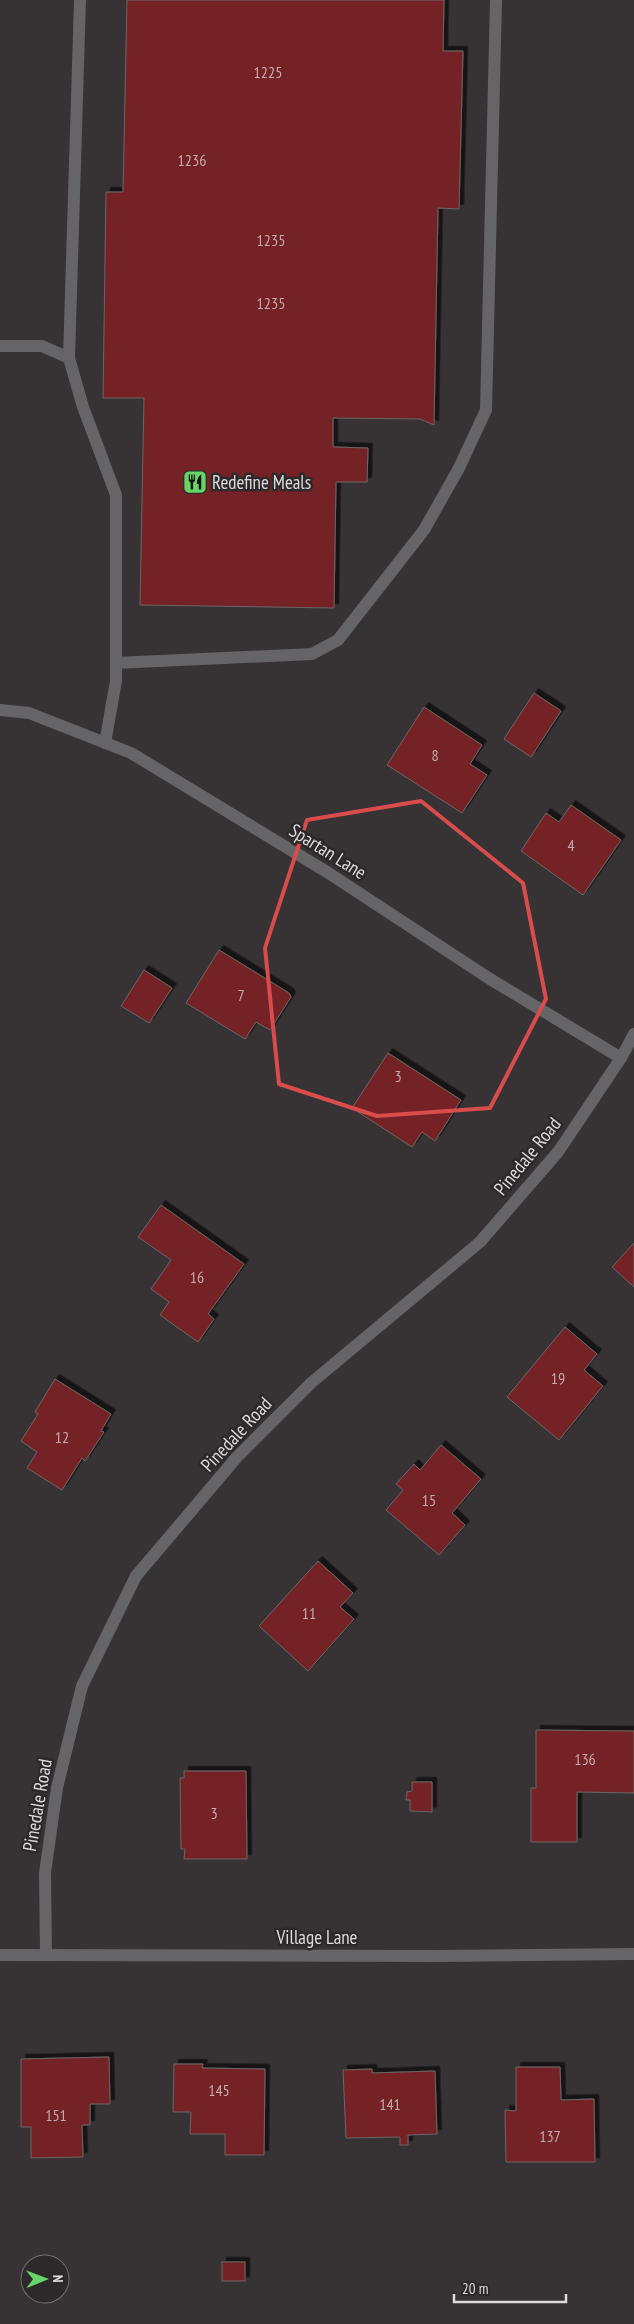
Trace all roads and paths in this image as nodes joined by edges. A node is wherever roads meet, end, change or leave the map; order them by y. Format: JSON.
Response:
{"nodes":[{"id":1,"x":80,"y":0,"type":"edge"},
{"id":2,"x":496,"y":0,"type":"edge"},
{"id":3,"x":0,"y":346,"type":"edge"},
{"id":4,"x":69,"y":358,"type":"junction"},
{"id":5,"x":116,"y":663,"type":"junction"},
{"id":6,"x":0,"y":710,"type":"edge"},
{"id":7,"x":105,"y":742,"type":"junction"},
{"id":8,"x":634,"y":1034,"type":"edge"},
{"id":9,"x":621,"y":1058,"type":"junction"},
{"id":10,"x":0,"y":1954,"type":"edge"},
{"id":11,"x":634,"y":1954,"type":"edge"},
{"id":12,"x":46,"y":1955,"type":"junction"}],
"edges":[{"from":1,"to":4,"type":"street"},
{"from":2,"to":5,"type":"street"},
{"from":3,"to":4,"type":"street"},
{"from":4,"to":5,"type":"street"},
{"from":5,"to":7,"type":"street"},
{"from":6,"to":7,"type":"street","name":"Spartan Lane"},
{"from":7,"to":9,"type":"street","name":"Spartan Lane"},
{"from":8,"to":9,"type":"street","name":"Pinedale Road"},
{"from":9,"to":12,"type":"street","name":"Pinedale Road"},
{"from":10,"to":12,"type":"street","name":"Village Lane"},
{"from":11,"to":12,"type":"street","name":"Village Lane"}]}
